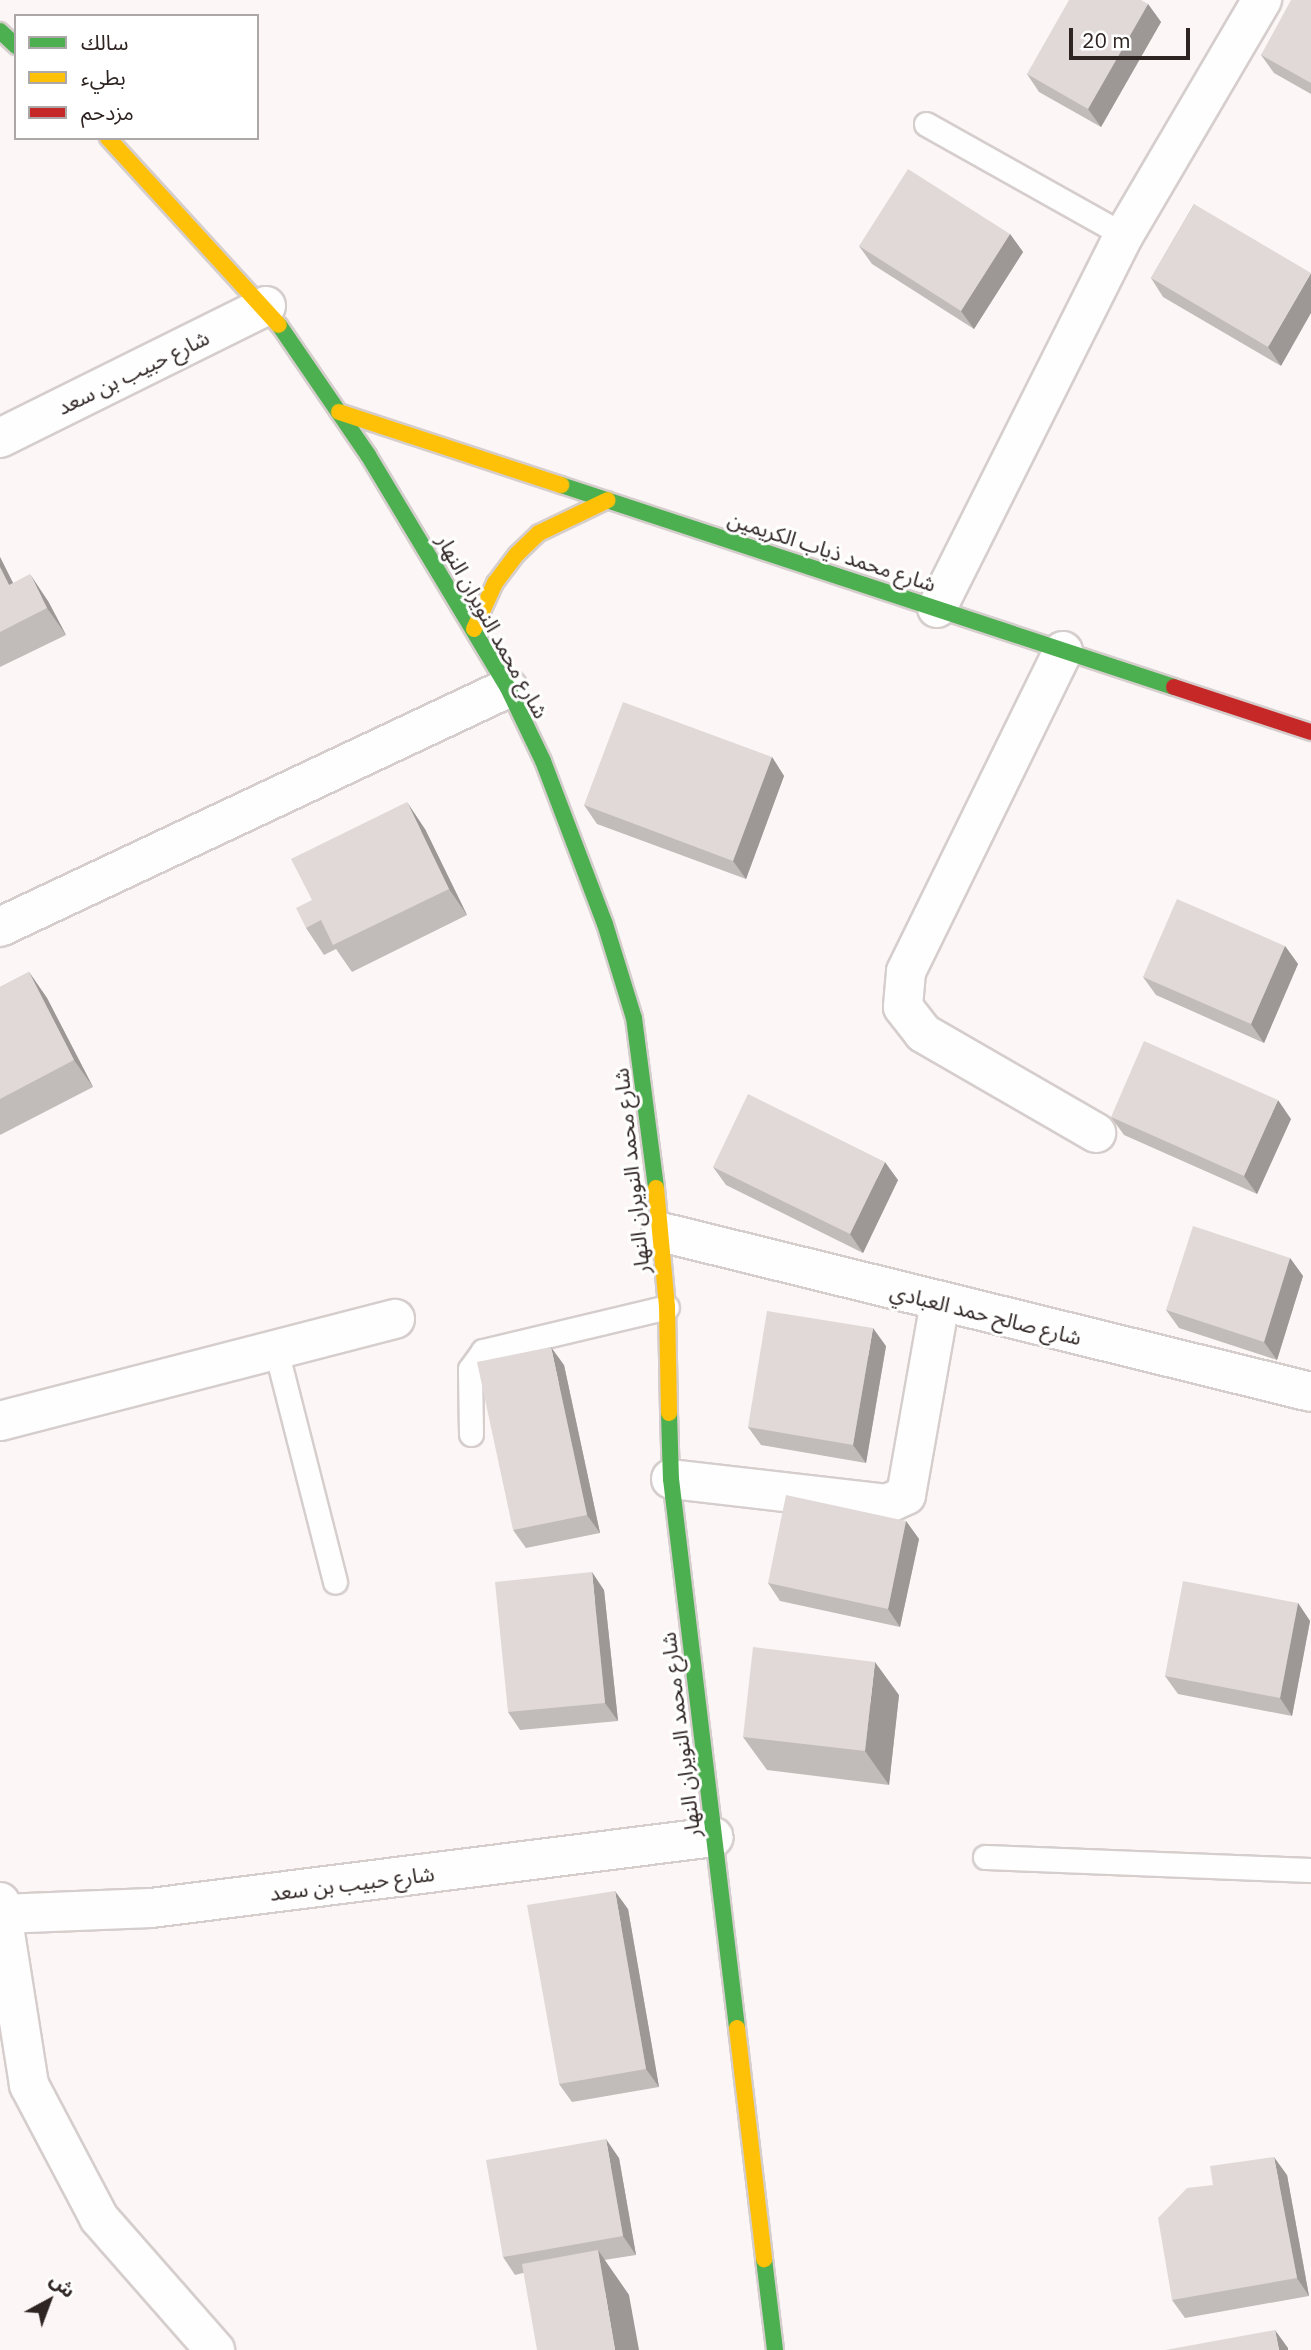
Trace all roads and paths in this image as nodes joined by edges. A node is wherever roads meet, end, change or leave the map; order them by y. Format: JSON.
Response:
{"nodes":[{"id":1,"x":1262,"y":0,"type":"edge"},
{"id":2,"x":0,"y":31,"type":"edge"},
{"id":3,"x":14,"y":44,"type":"edge"},
{"id":4,"x":926,"y":124,"type":"dead end"},
{"id":5,"x":110,"y":140,"type":"edge"},
{"id":6,"x":1124,"y":234,"type":"junction"},
{"id":7,"x":266,"y":306,"type":"junction"},
{"id":8,"x":339,"y":412,"type":"junction"},
{"id":9,"x":0,"y":438,"type":"edge"},
{"id":10,"x":608,"y":500,"type":"junction"},
{"id":11,"x":937,"y":608,"type":"junction"},
{"id":12,"x":474,"y":629,"type":"junction"},
{"id":13,"x":1063,"y":651,"type":"junction"},
{"id":14,"x":508,"y":688,"type":"junction"},
{"id":15,"x":1311,"y":732,"type":"edge"},
{"id":16,"x":0,"y":927,"type":"edge"},
{"id":17,"x":1096,"y":1133,"type":"dead end"},
{"id":18,"x":661,"y":1232,"type":"junction"},
{"id":19,"x":940,"y":1303,"type":"junction"},
{"id":20,"x":667,"y":1307,"type":"junction"},
{"id":21,"x":395,"y":1319,"type":"dead end"},
{"id":22,"x":276,"y":1350,"type":"junction"},
{"id":23,"x":1311,"y":1392,"type":"edge"},
{"id":24,"x":0,"y":1421,"type":"edge"},
{"id":25,"x":471,"y":1434,"type":"dead end"},
{"id":26,"x":671,"y":1479,"type":"junction"},
{"id":27,"x":335,"y":1582,"type":"dead end"},
{"id":28,"x":713,"y":1837,"type":"junction"},
{"id":29,"x":985,"y":1857,"type":"dead end"},
{"id":30,"x":1311,"y":1870,"type":"edge"},
{"id":31,"x":1,"y":1908,"type":"edge"},
{"id":32,"x":215,"y":2350,"type":"edge"},
{"id":33,"x":775,"y":2350,"type":"edge"}],
"edges":[{"from":1,"to":6,"type":"street"},
{"from":2,"to":3,"type":"street"},
{"from":4,"to":6,"type":"lane"},
{"from":5,"to":7,"type":"street","name":"شارع محمد النويران النهار"},
{"from":6,"to":11,"type":"street"},
{"from":7,"to":8,"type":"street","name":"شارع محمد النويران النهار"},
{"from":7,"to":9,"type":"street","name":"شارع حبيب بن سعد"},
{"from":8,"to":10,"type":"street","name":"شارع محمد ذياب الكريمين"},
{"from":8,"to":12,"type":"street","name":"شارع محمد النويران النهار"},
{"from":10,"to":11,"type":"street","name":"شارع محمد ذياب الكريمين"},
{"from":10,"to":12,"type":"street"},
{"from":11,"to":13,"type":"street","name":"شارع محمد ذياب الكريمين"},
{"from":12,"to":14,"type":"street","name":"شارع محمد النويران النهار"},
{"from":13,"to":15,"type":"street","name":"شارع محمد ذياب الكريمين"},
{"from":13,"to":17,"type":"street"},
{"from":14,"to":16,"type":"street"},
{"from":14,"to":18,"type":"street","name":"شارع محمد النويران النهار"},
{"from":18,"to":19,"type":"street","name":"شارع صالح حمد العبادي"},
{"from":18,"to":20,"type":"street","name":"شارع محمد النويران النهار"},
{"from":19,"to":23,"type":"street","name":"شارع صالح حمد العبادي"},
{"from":19,"to":26,"type":"street"},
{"from":20,"to":25,"type":"lane"},
{"from":20,"to":26,"type":"street","name":"شارع محمد النويران النهار"},
{"from":21,"to":22,"type":"street"},
{"from":22,"to":24,"type":"street"},
{"from":22,"to":27,"type":"lane"},
{"from":26,"to":28,"type":"street","name":"شارع محمد النويران النهار"},
{"from":28,"to":31,"type":"street","name":"شارع حبيب بن سعد"},
{"from":28,"to":33,"type":"street","name":"شارع محمد النويران النهار"},
{"from":29,"to":30,"type":"lane"},
{"from":31,"to":32,"type":"street"}]}
